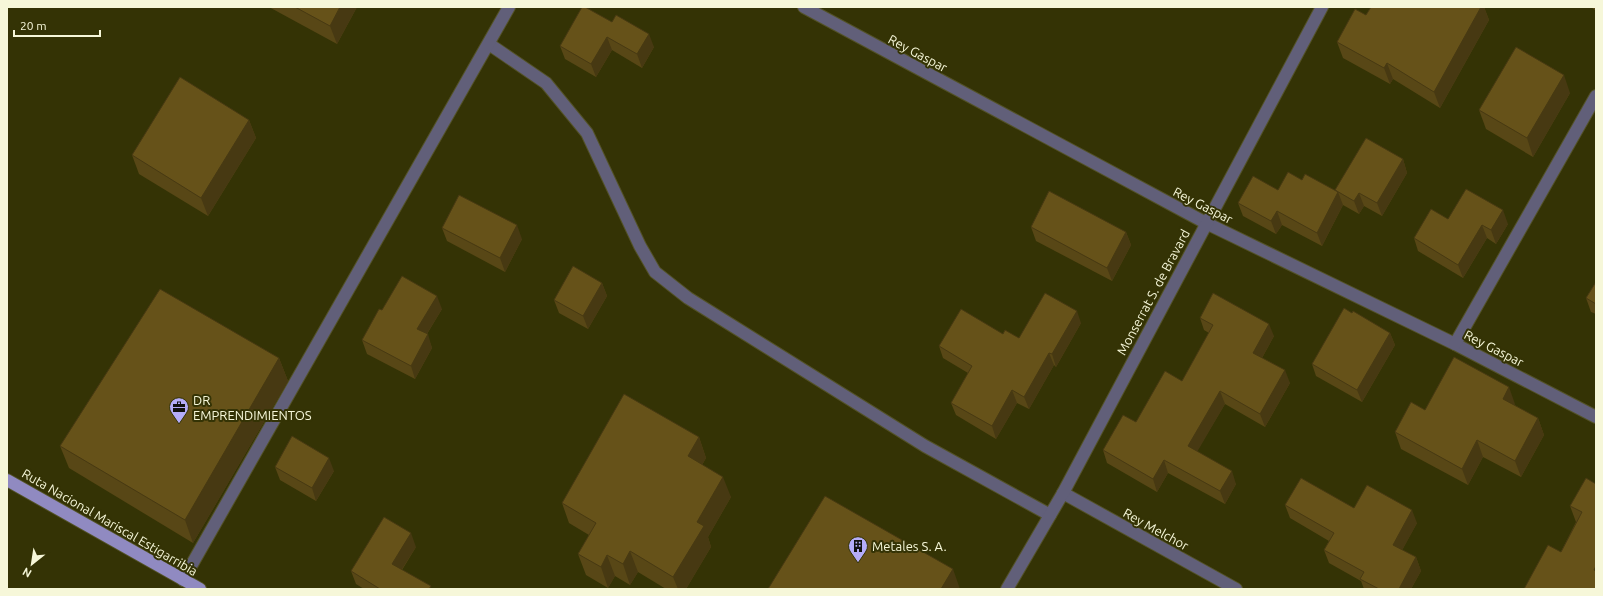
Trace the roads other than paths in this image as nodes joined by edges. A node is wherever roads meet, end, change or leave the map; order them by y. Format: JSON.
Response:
{"nodes":[{"id":1,"x":509,"y":7,"type":"edge"},
{"id":2,"x":804,"y":7,"type":"edge"},
{"id":3,"x":1322,"y":7,"type":"edge"},
{"id":4,"x":489,"y":44,"type":"junction"},
{"id":5,"x":1596,"y":96,"type":"edge"},
{"id":6,"x":1206,"y":223,"type":"junction"},
{"id":7,"x":1455,"y":344,"type":"junction"},
{"id":8,"x":1596,"y":417,"type":"edge"},
{"id":9,"x":7,"y":480,"type":"edge"},
{"id":10,"x":1063,"y":493,"type":"junction"},
{"id":11,"x":1050,"y":515,"type":"junction"},
{"id":12,"x":184,"y":580,"type":"junction"},
{"id":13,"x":200,"y":589,"type":"edge"},
{"id":14,"x":1007,"y":589,"type":"edge"},
{"id":15,"x":1236,"y":589,"type":"edge"}],
"edges":[{"from":1,"to":4,"type":"street"},
{"from":2,"to":6,"type":"street","name":"Rey Gaspar"},
{"from":3,"to":6,"type":"street","name":"Monserrat S. de Bravard"},
{"from":4,"to":11,"type":"street"},
{"from":4,"to":12,"type":"street"},
{"from":5,"to":7,"type":"street"},
{"from":6,"to":7,"type":"street","name":"Rey Gaspar"},
{"from":6,"to":10,"type":"street","name":"Monserrat S. de Bravard"},
{"from":7,"to":8,"type":"street","name":"Rey Gaspar"},
{"from":9,"to":12,"type":"main road","name":"Ruta Nacional Mariscal Estigarribia"},
{"from":10,"to":11,"type":"street","name":"Monserrat S. de Bravard"},
{"from":10,"to":15,"type":"street","name":"Rey Melchor"},
{"from":11,"to":14,"type":"street","name":"Monserrat S. de Bravard"},
{"from":12,"to":13,"type":"main road","name":"Ruta Nacional Mariscal Estigarribia"}]}
